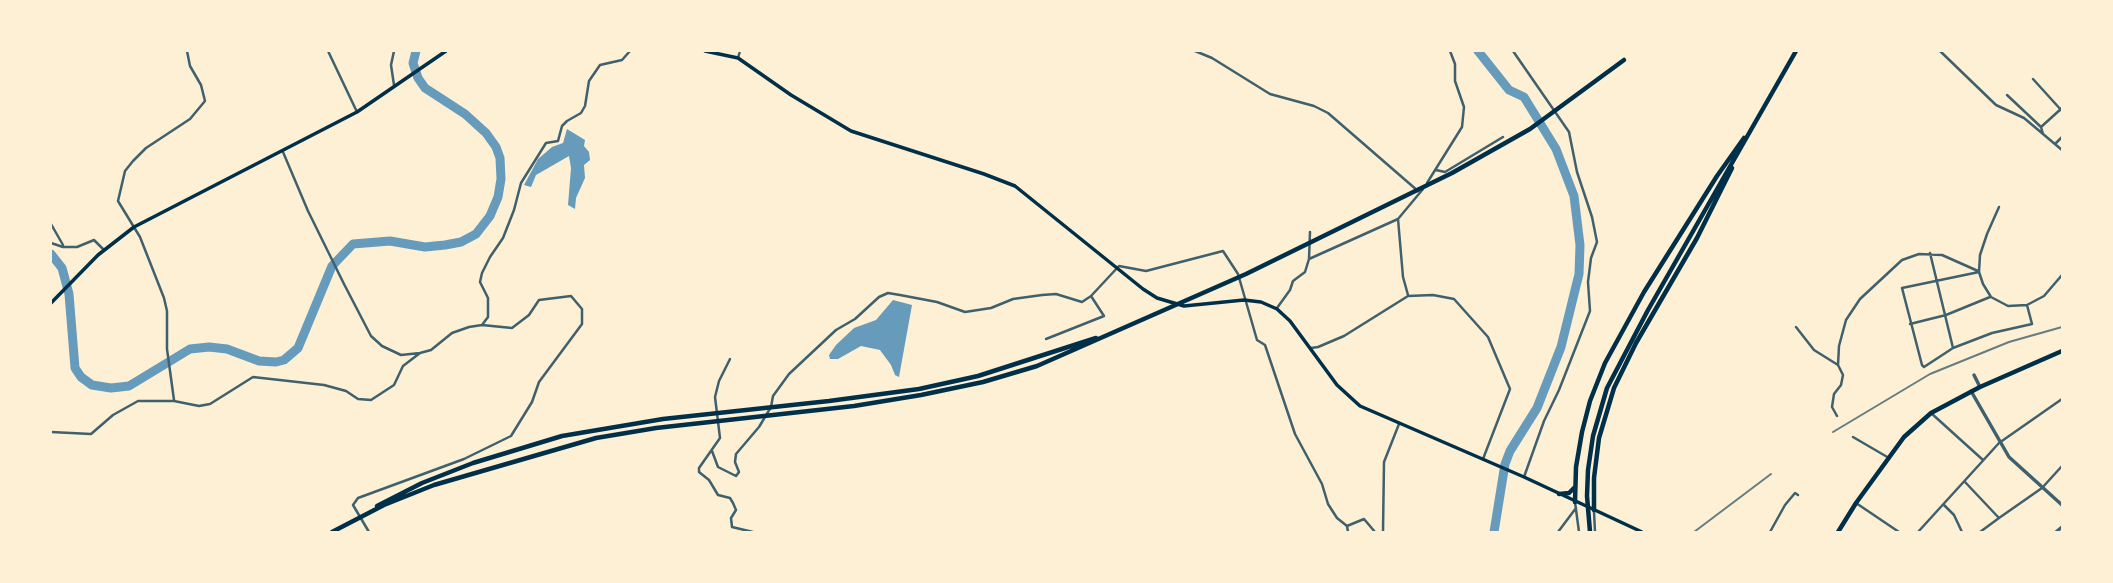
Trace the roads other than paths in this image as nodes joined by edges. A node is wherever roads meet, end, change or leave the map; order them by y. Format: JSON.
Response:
{"nodes":[{"id":1,"x":187,"y":51,"type":"edge"},
{"id":2,"x":328,"y":51,"type":"edge"},
{"id":3,"x":394,"y":51,"type":"edge"},
{"id":4,"x":446,"y":51,"type":"edge"},
{"id":5,"x":630,"y":51,"type":"edge"},
{"id":6,"x":705,"y":51,"type":"edge"},
{"id":7,"x":740,"y":51,"type":"edge"},
{"id":8,"x":1195,"y":51,"type":"edge"},
{"id":9,"x":1450,"y":51,"type":"edge"},
{"id":10,"x":1513,"y":51,"type":"edge"},
{"id":11,"x":1796,"y":51,"type":"edge"},
{"id":12,"x":1940,"y":51,"type":"edge"},
{"id":13,"x":738,"y":58,"type":"junction"},
{"id":14,"x":1624,"y":60,"type":"dead end"},
{"id":15,"x":2033,"y":79,"type":"dead end"},
{"id":16,"x":394,"y":87,"type":"junction"},
{"id":17,"x":2007,"y":94,"type":"dead end"},
{"id":18,"x":2062,"y":110,"type":"edge"},
{"id":19,"x":357,"y":112,"type":"junction"},
{"id":20,"x":1755,"y":124,"type":"junction"},
{"id":21,"x":2041,"y":127,"type":"junction"},
{"id":22,"x":2043,"y":134,"type":"junction"},
{"id":23,"x":1503,"y":136,"type":"dead end"},
{"id":24,"x":2062,"y":137,"type":"edge"},
{"id":25,"x":2055,"y":144,"type":"junction"},
{"id":26,"x":282,"y":150,"type":"junction"},
{"id":27,"x":2062,"y":150,"type":"edge"},
{"id":28,"x":1436,"y":170,"type":"junction"},
{"id":29,"x":1420,"y":193,"type":"junction"},
{"id":30,"x":1999,"y":206,"type":"dead end"},
{"id":31,"x":1398,"y":219,"type":"junction"},
{"id":32,"x":51,"y":223,"type":"edge"},
{"id":33,"x":134,"y":227,"type":"junction"},
{"id":34,"x":1310,"y":232,"type":"dead end"},
{"id":35,"x":51,"y":243,"type":"edge"},
{"id":36,"x":64,"y":247,"type":"junction"},
{"id":37,"x":104,"y":250,"type":"junction"},
{"id":38,"x":1930,"y":253,"type":"junction"},
{"id":39,"x":1309,"y":259,"type":"junction"},
{"id":40,"x":1118,"y":269,"type":"junction"},
{"id":41,"x":1979,"y":272,"type":"junction"},
{"id":42,"x":2062,"y":275,"type":"edge"},
{"id":43,"x":1936,"y":279,"type":"junction"},
{"id":44,"x":1091,"y":296,"type":"junction"},
{"id":45,"x":1408,"y":296,"type":"junction"},
{"id":46,"x":1991,"y":297,"type":"junction"},
{"id":47,"x":1244,"y":300,"type":"junction"},
{"id":48,"x":52,"y":302,"type":"edge"},
{"id":49,"x":2027,"y":305,"type":"junction"},
{"id":50,"x":1277,"y":309,"type":"junction"},
{"id":51,"x":1946,"y":315,"type":"junction"},
{"id":52,"x":1138,"y":323,"type":"junction"},
{"id":53,"x":1910,"y":324,"type":"junction"},
{"id":54,"x":482,"y":325,"type":"junction"},
{"id":55,"x":1796,"y":327,"type":"dead end"},
{"id":56,"x":1046,"y":339,"type":"dead end"},
{"id":57,"x":1310,"y":348,"type":"junction"},
{"id":58,"x":1953,"y":348,"type":"junction"},
{"id":59,"x":2062,"y":351,"type":"edge"},
{"id":60,"x":420,"y":353,"type":"junction"},
{"id":61,"x":730,"y":359,"type":"dead end"},
{"id":62,"x":1838,"y":365,"type":"junction"},
{"id":63,"x":1974,"y":375,"type":"dead end"},
{"id":64,"x":1980,"y":387,"type":"junction"},
{"id":65,"x":1970,"y":391,"type":"junction"},
{"id":66,"x":2062,"y":399,"type":"edge"},
{"id":67,"x":174,"y":401,"type":"junction"},
{"id":68,"x":1931,"y":413,"type":"junction"},
{"id":69,"x":1837,"y":416,"type":"dead end"},
{"id":70,"x":1399,"y":424,"type":"junction"},
{"id":71,"x":52,"y":433,"type":"edge"},
{"id":72,"x":1853,"y":437,"type":"dead end"},
{"id":73,"x":1999,"y":443,"type":"junction"},
{"id":74,"x":712,"y":450,"type":"junction"},
{"id":75,"x":1889,"y":458,"type":"junction"},
{"id":76,"x":1485,"y":460,"type":"junction"},
{"id":77,"x":1983,"y":460,"type":"junction"},
{"id":78,"x":2062,"y":466,"type":"edge"},
{"id":79,"x":1522,"y":476,"type":"junction"},
{"id":80,"x":1965,"y":482,"type":"junction"},
{"id":81,"x":1575,"y":487,"type":"junction"},
{"id":82,"x":2042,"y":488,"type":"junction"},
{"id":83,"x":1559,"y":494,"type":"junction"},
{"id":84,"x":1798,"y":495,"type":"dead end"},
{"id":85,"x":1856,"y":503,"type":"junction"},
{"id":86,"x":1575,"y":505,"type":"junction"},
{"id":87,"x":1944,"y":505,"type":"junction"},
{"id":88,"x":2062,"y":505,"type":"edge"},
{"id":89,"x":1594,"y":510,"type":"junction"},
{"id":90,"x":1999,"y":518,"type":"junction"},
{"id":91,"x":1347,"y":526,"type":"junction"},
{"id":92,"x":2062,"y":527,"type":"edge"},
{"id":93,"x":340,"y":528,"type":"junction"},
{"id":94,"x":332,"y":532,"type":"edge"},
{"id":95,"x":369,"y":532,"type":"edge"},
{"id":96,"x":753,"y":532,"type":"edge"},
{"id":97,"x":1348,"y":532,"type":"edge"},
{"id":98,"x":1375,"y":532,"type":"edge"},
{"id":99,"x":1383,"y":532,"type":"edge"},
{"id":100,"x":1558,"y":532,"type":"edge"},
{"id":101,"x":1579,"y":532,"type":"edge"},
{"id":102,"x":1589,"y":532,"type":"edge"},
{"id":103,"x":1639,"y":532,"type":"edge"},
{"id":104,"x":1770,"y":532,"type":"edge"},
{"id":105,"x":1838,"y":532,"type":"edge"},
{"id":106,"x":1899,"y":532,"type":"edge"},
{"id":107,"x":1918,"y":532,"type":"edge"},
{"id":108,"x":1962,"y":532,"type":"edge"},
{"id":109,"x":1980,"y":532,"type":"edge"},
{"id":110,"x":2056,"y":532,"type":"edge"}],
"edges":[{"from":1,"to":33,"type":"street"},
{"from":2,"to":19,"type":"street"},
{"from":3,"to":16,"type":"street"},
{"from":4,"to":16,"type":"main road"},
{"from":5,"to":54,"type":"street"},
{"from":6,"to":13,"type":"main road"},
{"from":7,"to":13,"type":"street"},
{"from":8,"to":29,"type":"street"},
{"from":9,"to":28,"type":"street"},
{"from":10,"to":79,"type":"street"},
{"from":11,"to":20,"type":"highway"},
{"from":12,"to":22,"type":"street"},
{"from":13,"to":40,"type":"main road"},
{"from":14,"to":52,"type":"highway"},
{"from":15,"to":18,"type":"street"},
{"from":16,"to":19,"type":"main road"},
{"from":17,"to":21,"type":"street"},
{"from":18,"to":21,"type":"street"},
{"from":19,"to":26,"type":"main road"},
{"from":20,"to":81,"type":"highway"},
{"from":20,"to":89,"type":"highway"},
{"from":20,"to":102,"type":"highway"},
{"from":21,"to":22,"type":"street"},
{"from":22,"to":25,"type":"street"},
{"from":23,"to":28,"type":"street"},
{"from":24,"to":25,"type":"street"},
{"from":25,"to":27,"type":"street"},
{"from":26,"to":33,"type":"main road"},
{"from":26,"to":60,"type":"street"},
{"from":28,"to":29,"type":"street"},
{"from":29,"to":31,"type":"street"},
{"from":30,"to":41,"type":"street"},
{"from":31,"to":39,"type":"street"},
{"from":31,"to":45,"type":"street"},
{"from":32,"to":36,"type":"street"},
{"from":33,"to":37,"type":"main road"},
{"from":33,"to":67,"type":"street"},
{"from":34,"to":39,"type":"street"},
{"from":35,"to":36,"type":"street"},
{"from":36,"to":37,"type":"street"},
{"from":37,"to":48,"type":"main road"},
{"from":38,"to":41,"type":"street"},
{"from":38,"to":43,"type":"street"},
{"from":38,"to":62,"type":"street"},
{"from":39,"to":50,"type":"street"},
{"from":40,"to":44,"type":"street"},
{"from":40,"to":47,"type":"main road"},
{"from":40,"to":47,"type":"street"},
{"from":41,"to":43,"type":"street"},
{"from":41,"to":46,"type":"street"},
{"from":42,"to":49,"type":"street"},
{"from":43,"to":51,"type":"street"},
{"from":43,"to":53,"type":"street"},
{"from":44,"to":56,"type":"street"},
{"from":44,"to":74,"type":"street"},
{"from":45,"to":57,"type":"street"},
{"from":45,"to":76,"type":"street"},
{"from":46,"to":49,"type":"street"},
{"from":46,"to":51,"type":"street"},
{"from":47,"to":50,"type":"main road"},
{"from":47,"to":91,"type":"street"},
{"from":49,"to":58,"type":"street"},
{"from":50,"to":57,"type":"main road"},
{"from":51,"to":53,"type":"street"},
{"from":51,"to":58,"type":"street"},
{"from":52,"to":93,"type":"highway"},
{"from":52,"to":93,"type":"highway"},
{"from":53,"to":58,"type":"street"},
{"from":54,"to":60,"type":"street"},
{"from":54,"to":95,"type":"street"},
{"from":55,"to":62,"type":"street"},
{"from":57,"to":70,"type":"main road"},
{"from":59,"to":64,"type":"highway"},
{"from":60,"to":67,"type":"street"},
{"from":61,"to":74,"type":"street"},
{"from":62,"to":69,"type":"street"},
{"from":63,"to":64,"type":"street"},
{"from":64,"to":65,"type":"highway"},
{"from":65,"to":68,"type":"highway"},
{"from":65,"to":73,"type":"street"},
{"from":66,"to":73,"type":"street"},
{"from":67,"to":71,"type":"street"},
{"from":68,"to":75,"type":"highway"},
{"from":68,"to":77,"type":"street"},
{"from":70,"to":76,"type":"main road"},
{"from":70,"to":99,"type":"street"},
{"from":72,"to":75,"type":"street"},
{"from":73,"to":77,"type":"street"},
{"from":73,"to":82,"type":"street"},
{"from":74,"to":96,"type":"street"},
{"from":75,"to":85,"type":"highway"},
{"from":76,"to":79,"type":"main road"},
{"from":77,"to":80,"type":"street"},
{"from":78,"to":82,"type":"street"},
{"from":79,"to":83,"type":"main road"},
{"from":80,"to":87,"type":"street"},
{"from":80,"to":90,"type":"street"},
{"from":81,"to":83,"type":"highway"},
{"from":81,"to":86,"type":"highway"},
{"from":82,"to":88,"type":"street"},
{"from":82,"to":90,"type":"street"},
{"from":83,"to":86,"type":"main road"},
{"from":84,"to":104,"type":"street"},
{"from":85,"to":105,"type":"highway"},
{"from":85,"to":106,"type":"street"},
{"from":86,"to":89,"type":"main road"},
{"from":86,"to":100,"type":"street"},
{"from":86,"to":101,"type":"street"},
{"from":87,"to":107,"type":"street"},
{"from":87,"to":108,"type":"street"},
{"from":89,"to":102,"type":"street"},
{"from":89,"to":103,"type":"main road"},
{"from":90,"to":109,"type":"street"},
{"from":91,"to":97,"type":"street"},
{"from":91,"to":98,"type":"street"},
{"from":92,"to":110,"type":"street"},
{"from":93,"to":94,"type":"highway"}]}
